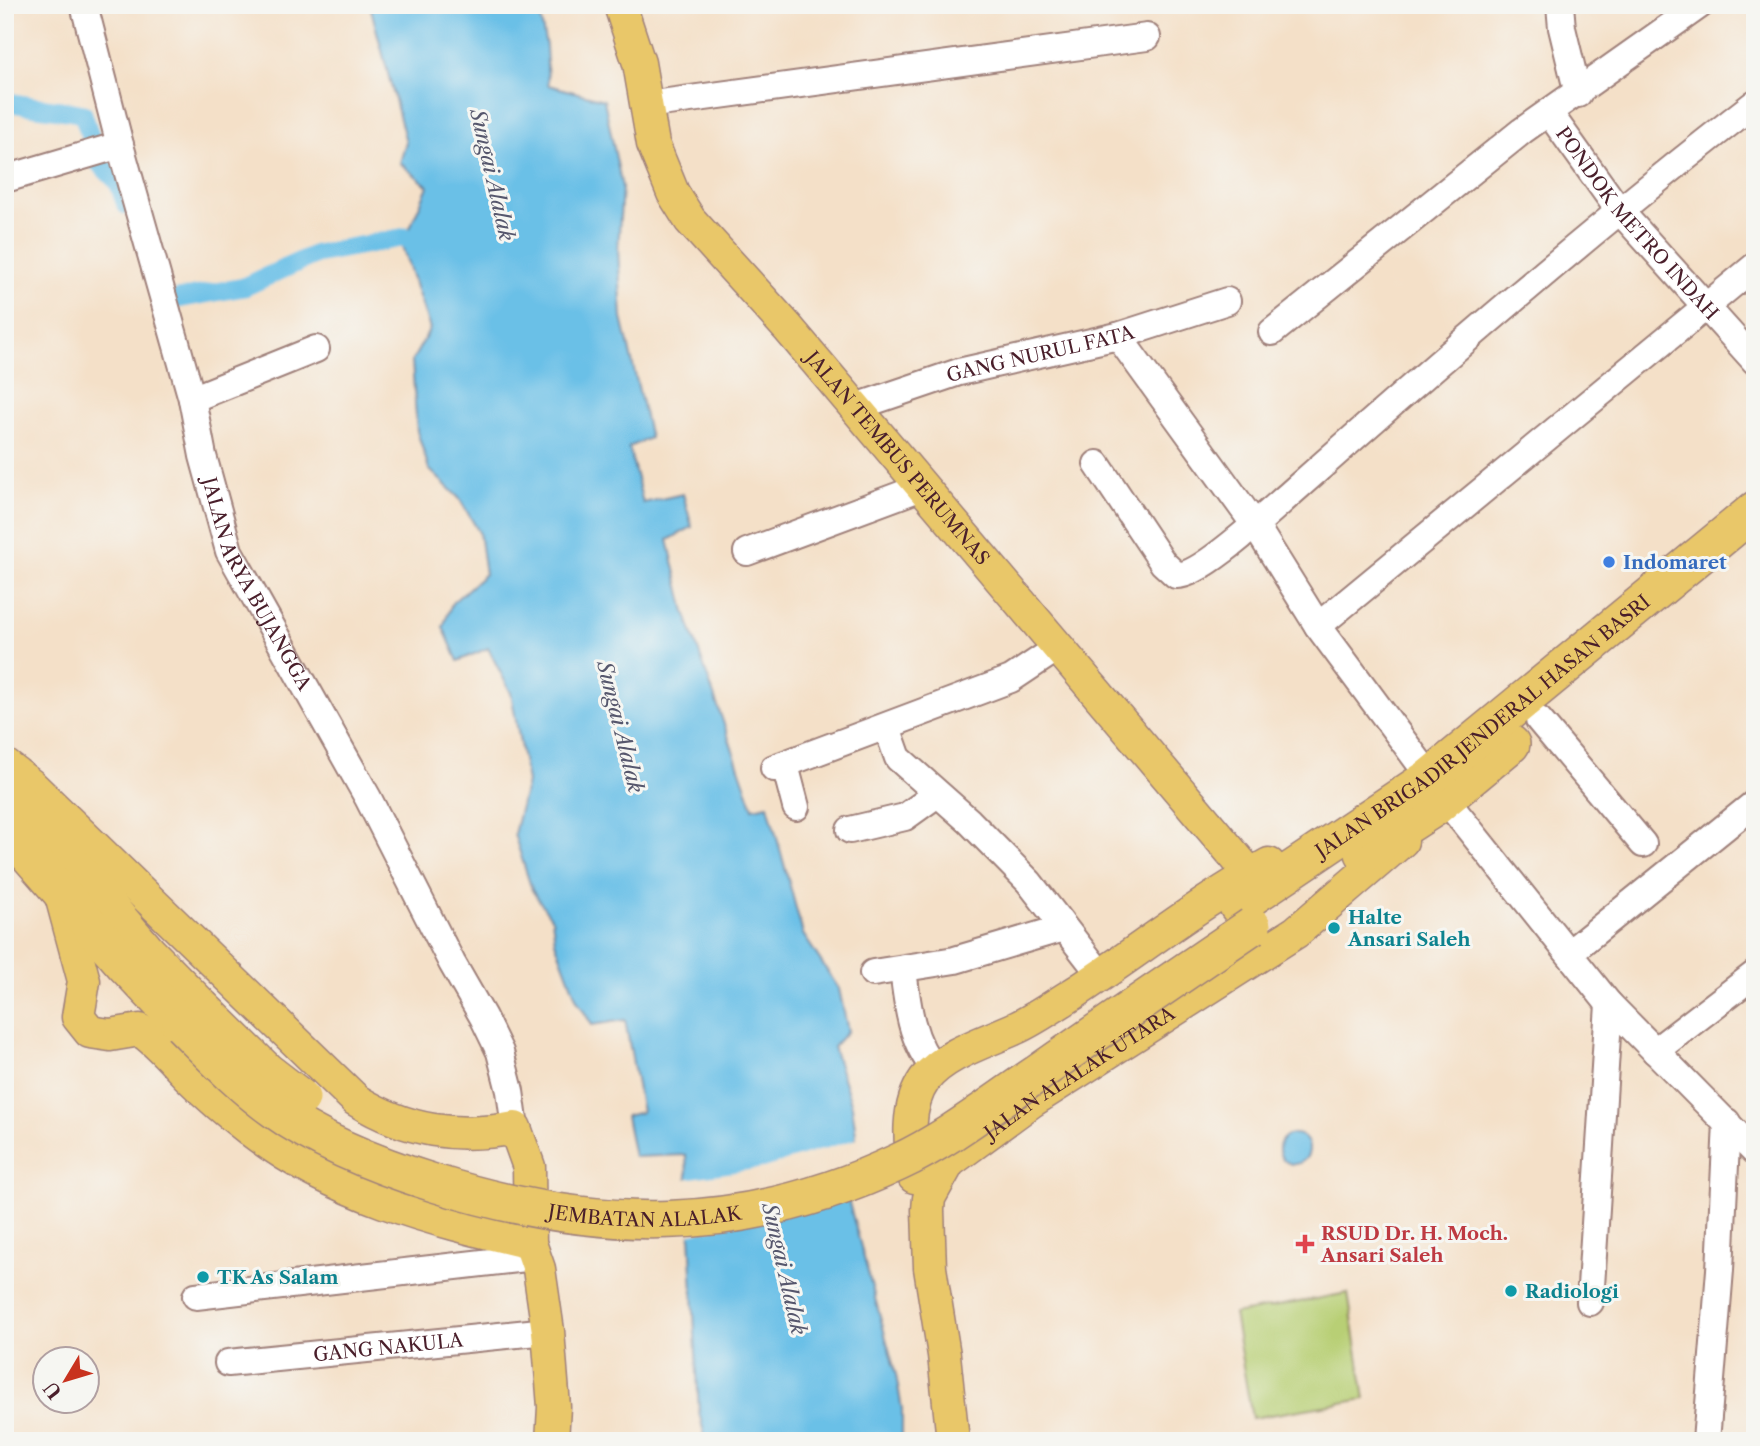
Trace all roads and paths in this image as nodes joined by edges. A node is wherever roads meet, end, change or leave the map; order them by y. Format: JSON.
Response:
{"nodes":[{"id":1,"x":84,"y":5,"type":"edge"},
{"id":2,"x":620,"y":5,"type":"edge"},
{"id":3,"x":1560,"y":5,"type":"edge"},
{"id":4,"x":1700,"y":5,"type":"edge"},
{"id":5,"x":1147,"y":37,"type":"dead end"},
{"id":6,"x":1755,"y":103,"type":"edge"},
{"id":7,"x":646,"y":104,"type":"junction"},
{"id":8,"x":1564,"y":104,"type":"junction"},
{"id":9,"x":106,"y":149,"type":"junction"},
{"id":10,"x":5,"y":179,"type":"edge"},
{"id":11,"x":1624,"y":204,"type":"junction"},
{"id":12,"x":1755,"y":266,"type":"edge"},
{"id":13,"x":1712,"y":300,"type":"junction"},
{"id":14,"x":1227,"y":301,"type":"dead end"},
{"id":15,"x":1272,"y":332,"type":"dead end"},
{"id":16,"x":1118,"y":336,"type":"junction"},
{"id":17,"x":1755,"y":342,"type":"edge"},
{"id":18,"x":316,"y":349,"type":"dead end"},
{"id":19,"x":1755,"y":361,"type":"edge"},
{"id":20,"x":192,"y":399,"type":"junction"},
{"id":21,"x":856,"y":407,"type":"junction"},
{"id":22,"x":1097,"y":464,"type":"dead end"},
{"id":23,"x":922,"y":487,"type":"junction"},
{"id":24,"x":1755,"y":510,"type":"edge"},
{"id":25,"x":1255,"y":525,"type":"junction"},
{"id":26,"x":1755,"y":542,"type":"edge"},
{"id":27,"x":747,"y":552,"type":"dead end"},
{"id":28,"x":1318,"y":625,"type":"junction"},
{"id":29,"x":1059,"y":647,"type":"junction"},
{"id":30,"x":1539,"y":720,"type":"junction"},
{"id":31,"x":887,"y":727,"type":"junction"},
{"id":32,"x":5,"y":765,"type":"edge"},
{"id":33,"x":5,"y":786,"type":"edge"},
{"id":34,"x":1432,"y":792,"type":"junction"},
{"id":35,"x":937,"y":794,"type":"junction"},
{"id":36,"x":1755,"y":803,"type":"edge"},
{"id":37,"x":796,"y":807,"type":"dead end"},
{"id":38,"x":5,"y":828,"type":"edge"},
{"id":39,"x":850,"y":830,"type":"dead end"},
{"id":40,"x":1643,"y":844,"type":"dead end"},
{"id":41,"x":60,"y":891,"type":"junction"},
{"id":42,"x":1247,"y":902,"type":"junction"},
{"id":43,"x":1063,"y":928,"type":"junction"},
{"id":44,"x":1569,"y":953,"type":"junction"},
{"id":45,"x":903,"y":969,"type":"junction"},
{"id":46,"x":873,"y":973,"type":"dead end"},
{"id":47,"x":1755,"y":974,"type":"edge"},
{"id":48,"x":1101,"y":975,"type":"junction"},
{"id":49,"x":1609,"y":1004,"type":"junction"},
{"id":50,"x":191,"y":1016,"type":"junction"},
{"id":51,"x":1655,"y":1051,"type":"junction"},
{"id":52,"x":935,"y":1069,"type":"junction"},
{"id":53,"x":1727,"y":1122,"type":"junction"},
{"id":54,"x":515,"y":1128,"type":"junction"},
{"id":55,"x":1755,"y":1152,"type":"edge"},
{"id":56,"x":925,"y":1177,"type":"junction"},
{"id":57,"x":533,"y":1250,"type":"junction"},
{"id":58,"x":196,"y":1296,"type":"dead end"},
{"id":59,"x":1590,"y":1302,"type":"dead end"},
{"id":60,"x":548,"y":1331,"type":"junction"},
{"id":61,"x":228,"y":1363,"type":"dead end"},
{"id":62,"x":552,"y":1441,"type":"edge"},
{"id":63,"x":953,"y":1441,"type":"edge"},
{"id":64,"x":1706,"y":1441,"type":"edge"}],
"edges":[{"from":1,"to":9,"type":"street","name":"JALAN ARYA BUJANGGA"},
{"from":2,"to":7,"type":"main road","name":"JALAN TEMBUS PERUMNAS"},
{"from":3,"to":8,"type":"street"},
{"from":4,"to":8,"type":"street"},
{"from":5,"to":7,"type":"street"},
{"from":6,"to":11,"type":"street"},
{"from":7,"to":21,"type":"main road","name":"JALAN TEMBUS PERUMNAS"},
{"from":8,"to":11,"type":"street","name":"PONDOK METRO INDAH"},
{"from":8,"to":15,"type":"street"},
{"from":9,"to":10,"type":"street"},
{"from":9,"to":20,"type":"street","name":"JALAN ARYA BUJANGGA"},
{"from":11,"to":13,"type":"street","name":"PONDOK METRO INDAH"},
{"from":11,"to":25,"type":"street"},
{"from":12,"to":13,"type":"street"},
{"from":13,"to":17,"type":"street","name":"PONDOK METRO INDAH"},
{"from":13,"to":19,"type":"street","name":"PONDOK METRO INDAH"},
{"from":13,"to":28,"type":"street"},
{"from":14,"to":16,"type":"street","name":"GANG NURUL FATA"},
{"from":16,"to":21,"type":"street","name":"GANG NURUL FATA"},
{"from":16,"to":25,"type":"street"},
{"from":18,"to":20,"type":"street"},
{"from":20,"to":54,"type":"street","name":"JALAN ARYA BUJANGGA"},
{"from":21,"to":23,"type":"main road","name":"JALAN TEMBUS PERUMNAS"},
{"from":22,"to":25,"type":"street"},
{"from":23,"to":27,"type":"street"},
{"from":23,"to":29,"type":"main road","name":"JALAN TEMBUS PERUMNAS"},
{"from":24,"to":34,"type":"highway","name":"JALAN BRIGADIR JENDERAL HASAN BASRI"},
{"from":25,"to":28,"type":"street"},
{"from":26,"to":30,"type":"highway","name":"JALAN BRIGADIR JENDERAL HASAN BASRI"},
{"from":28,"to":34,"type":"street"},
{"from":29,"to":31,"type":"street"},
{"from":29,"to":42,"type":"main road","name":"JALAN TEMBUS PERUMNAS"},
{"from":30,"to":34,"type":"highway","name":"JALAN BRIGADIR JENDERAL HASAN BASRI"},
{"from":30,"to":40,"type":"street"},
{"from":31,"to":35,"type":"street"},
{"from":31,"to":37,"type":"street"},
{"from":32,"to":54,"type":"main road"},
{"from":33,"to":50,"type":"highway"},
{"from":34,"to":42,"type":"highway","name":"JALAN BRIGADIR JENDERAL HASAN BASRI"},
{"from":34,"to":42,"type":"main road"},
{"from":34,"to":44,"type":"street"},
{"from":34,"to":56,"type":"main road","name":"JALAN ALALAK UTARA"},
{"from":35,"to":39,"type":"street"},
{"from":35,"to":43,"type":"street"},
{"from":36,"to":44,"type":"street"},
{"from":38,"to":41,"type":"highway"},
{"from":41,"to":50,"type":"highway"},
{"from":41,"to":57,"type":"main road"},
{"from":42,"to":48,"type":"main road"},
{"from":42,"to":50,"type":"highway","name":"JEMBATAN ALALAK","bridge":true},
{"from":43,"to":45,"type":"street"},
{"from":43,"to":48,"type":"street"},
{"from":44,"to":49,"type":"street"},
{"from":45,"to":46,"type":"street"},
{"from":45,"to":52,"type":"street"},
{"from":47,"to":51,"type":"street"},
{"from":48,"to":52,"type":"main road"},
{"from":49,"to":51,"type":"street"},
{"from":49,"to":59,"type":"street"},
{"from":51,"to":53,"type":"street"},
{"from":52,"to":56,"type":"main road"},
{"from":53,"to":55,"type":"street"},
{"from":53,"to":64,"type":"street"},
{"from":54,"to":57,"type":"main road"},
{"from":56,"to":63,"type":"main road","name":"JALAN ALALAK UTARA"},
{"from":57,"to":58,"type":"street"},
{"from":57,"to":60,"type":"main road"},
{"from":60,"to":61,"type":"street","name":"GANG NAKULA"},
{"from":60,"to":62,"type":"main road"}]}
